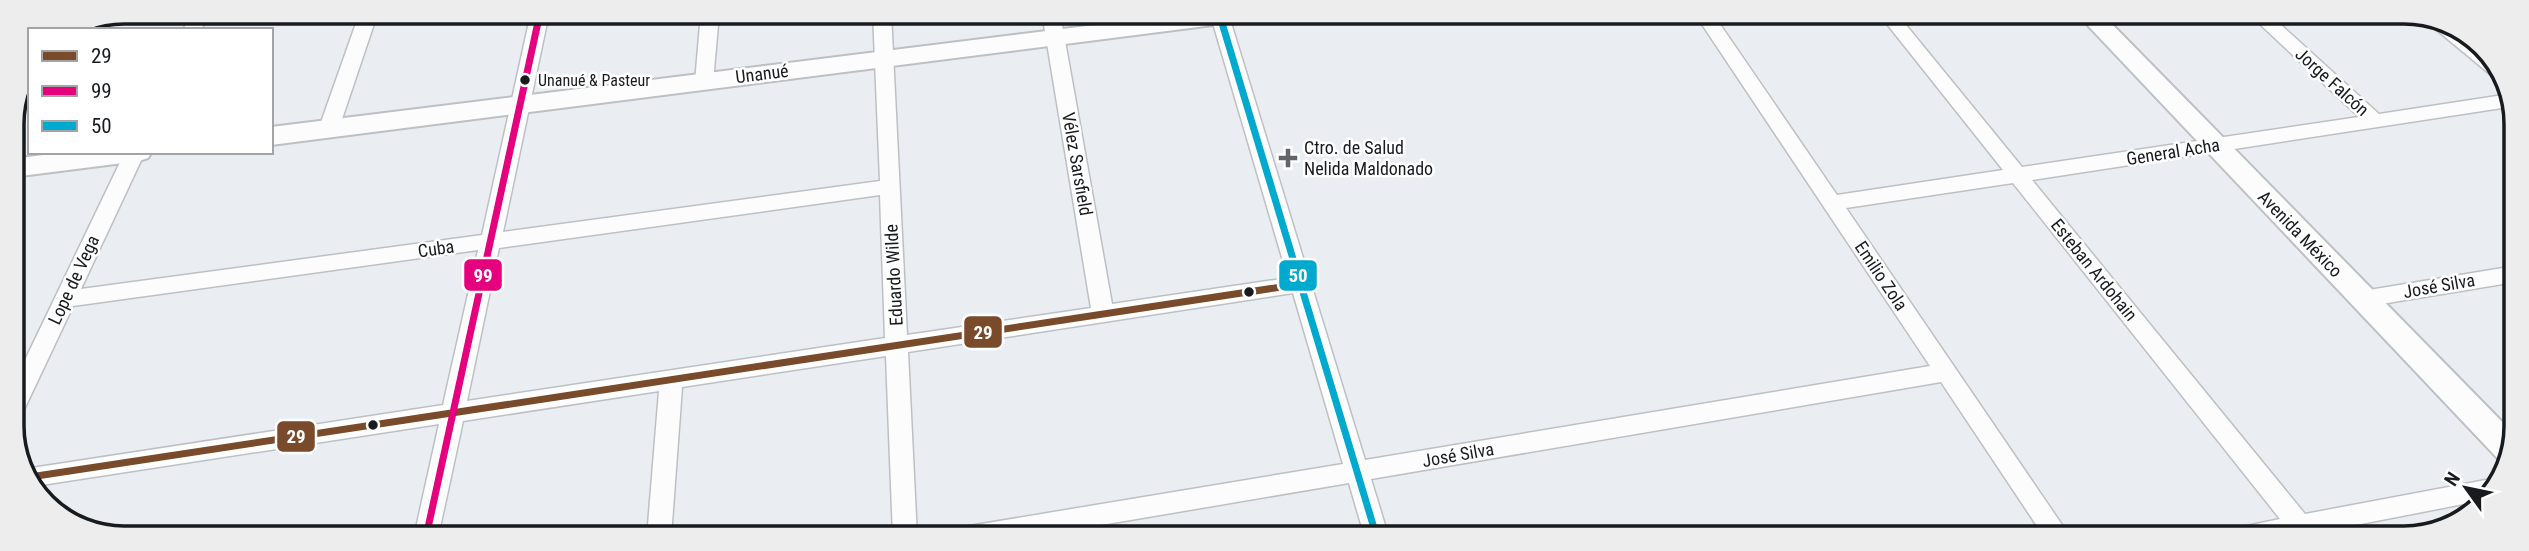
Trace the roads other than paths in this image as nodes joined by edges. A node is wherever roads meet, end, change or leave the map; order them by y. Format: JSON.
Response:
{"nodes":[{"id":1,"x":365,"y":24,"type":"edge"},
{"id":2,"x":538,"y":24,"type":"edge"},
{"id":3,"x":709,"y":24,"type":"edge"},
{"id":4,"x":882,"y":24,"type":"edge"},
{"id":5,"x":1053,"y":24,"type":"edge"},
{"id":6,"x":1155,"y":24,"type":"edge"},
{"id":7,"x":1223,"y":24,"type":"edge"},
{"id":8,"x":1711,"y":24,"type":"edge"},
{"id":9,"x":1896,"y":24,"type":"edge"},
{"id":10,"x":2099,"y":24,"type":"edge"},
{"id":11,"x":2269,"y":24,"type":"edge"},
{"id":12,"x":1055,"y":38,"type":"junction"},
{"id":13,"x":884,"y":59,"type":"junction"},
{"id":14,"x":704,"y":82,"type":"junction"},
{"id":15,"x":2502,"y":102,"type":"edge"},
{"id":16,"x":520,"y":105,"type":"junction"},
{"id":17,"x":2375,"y":121,"type":"junction"},
{"id":18,"x":329,"y":128,"type":"junction"},
{"id":19,"x":273,"y":136,"type":"edge"},
{"id":20,"x":2215,"y":145,"type":"junction"},
{"id":21,"x":121,"y":154,"type":"edge"},
{"id":22,"x":135,"y":154,"type":"edge"},
{"id":23,"x":25,"y":166,"type":"edge"},
{"id":24,"x":2018,"y":175,"type":"junction"},
{"id":25,"x":890,"y":187,"type":"junction"},
{"id":26,"x":1832,"y":203,"type":"junction"},
{"id":27,"x":490,"y":241,"type":"junction"},
{"id":28,"x":2504,"y":276,"type":"edge"},
{"id":29,"x":1301,"y":285,"type":"junction"},
{"id":30,"x":65,"y":299,"type":"junction"},
{"id":31,"x":2363,"y":299,"type":"junction"},
{"id":32,"x":1104,"y":314,"type":"junction"},
{"id":33,"x":897,"y":345,"type":"junction"},
{"id":34,"x":1947,"y":372,"type":"junction"},
{"id":35,"x":671,"y":380,"type":"junction"},
{"id":36,"x":24,"y":386,"type":"edge"},
{"id":37,"x":453,"y":413,"type":"junction"},
{"id":38,"x":2503,"y":444,"type":"edge"},
{"id":39,"x":1357,"y":472,"type":"junction"},
{"id":40,"x":38,"y":476,"type":"edge"},
{"id":41,"x":2480,"y":491,"type":"edge"},
{"id":42,"x":428,"y":526,"type":"edge"},
{"id":43,"x":660,"y":526,"type":"edge"},
{"id":44,"x":905,"y":526,"type":"edge"},
{"id":45,"x":1035,"y":526,"type":"edge"},
{"id":46,"x":1373,"y":526,"type":"edge"},
{"id":47,"x":2051,"y":526,"type":"edge"},
{"id":48,"x":2300,"y":526,"type":"joint"}],
"edges":[{"from":1,"to":18,"type":"street"},
{"from":2,"to":16,"type":"street"},
{"from":3,"to":14,"type":"street"},
{"from":4,"to":13,"type":"street","name":"Eduardo Wilde"},
{"from":5,"to":12,"type":"street","name":"Vélez Sarsfield"},
{"from":6,"to":12,"type":"street","name":"Unanué"},
{"from":7,"to":29,"type":"street"},
{"from":8,"to":26,"type":"street","name":"Emilio Zola"},
{"from":9,"to":24,"type":"street","name":"Esteban Ardohain"},
{"from":10,"to":20,"type":"street","name":"Avenida México"},
{"from":11,"to":17,"type":"street","name":"Jorge Falcón"},
{"from":12,"to":13,"type":"street","name":"Unanué"},
{"from":12,"to":32,"type":"street","name":"Vélez Sarsfield"},
{"from":13,"to":14,"type":"street","name":"Unanué"},
{"from":13,"to":25,"type":"street","name":"Eduardo Wilde"},
{"from":14,"to":16,"type":"street","name":"Unanué"},
{"from":15,"to":17,"type":"street","name":"General Acha"},
{"from":16,"to":18,"type":"street","name":"Unanué"},
{"from":16,"to":27,"type":"street"},
{"from":17,"to":20,"type":"street","name":"General Acha"},
{"from":18,"to":19,"type":"street","name":"Unanué"},
{"from":20,"to":24,"type":"street","name":"General Acha"},
{"from":20,"to":31,"type":"street","name":"Avenida México"},
{"from":21,"to":23,"type":"street"},
{"from":22,"to":30,"type":"street","name":"Lope de Vega"},
{"from":24,"to":26,"type":"street","name":"General Acha"},
{"from":24,"to":48,"type":"street","name":"Esteban Ardohain"},
{"from":25,"to":27,"type":"street","name":"Cuba"},
{"from":25,"to":33,"type":"street","name":"Eduardo Wilde"},
{"from":26,"to":34,"type":"street","name":"Emilio Zola"},
{"from":27,"to":30,"type":"street","name":"Cuba"},
{"from":27,"to":37,"type":"street"},
{"from":28,"to":31,"type":"street","name":"José Silva"},
{"from":29,"to":32,"type":"street"},
{"from":29,"to":39,"type":"street"},
{"from":30,"to":36,"type":"street","name":"Lope de Vega"},
{"from":31,"to":38,"type":"street","name":"Avenida México"},
{"from":32,"to":33,"type":"street"},
{"from":33,"to":35,"type":"street"},
{"from":33,"to":44,"type":"street","name":"Eduardo Wilde"},
{"from":34,"to":39,"type":"street","name":"José Silva"},
{"from":34,"to":47,"type":"street","name":"Emilio Zola"},
{"from":35,"to":37,"type":"street"},
{"from":35,"to":43,"type":"street"},
{"from":37,"to":40,"type":"street"},
{"from":37,"to":42,"type":"street"},
{"from":39,"to":45,"type":"street","name":"José Silva"},
{"from":39,"to":46,"type":"street"},
{"from":41,"to":48,"type":"street"}]}
